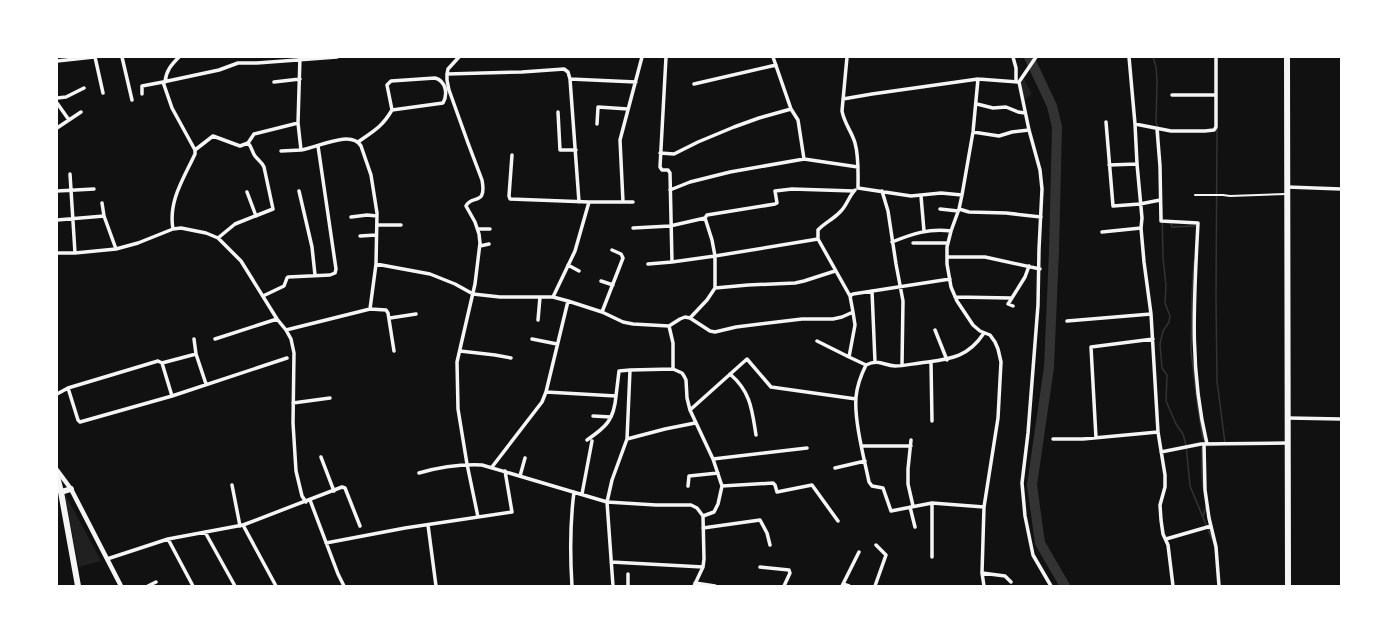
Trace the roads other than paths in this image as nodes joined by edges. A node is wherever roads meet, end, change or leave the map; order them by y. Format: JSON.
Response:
{"nodes":[{"id":1,"x":94,"y":57,"type":"edge"},
{"id":2,"x":122,"y":57,"type":"edge"},
{"id":3,"x":179,"y":57,"type":"edge"},
{"id":4,"x":337,"y":57,"type":"edge"},
{"id":5,"x":460,"y":57,"type":"edge"},
{"id":6,"x":642,"y":57,"type":"edge"},
{"id":7,"x":666,"y":57,"type":"edge"},
{"id":8,"x":773,"y":57,"type":"edge"},
{"id":9,"x":847,"y":57,"type":"edge"},
{"id":10,"x":1013,"y":57,"type":"edge"},
{"id":11,"x":1036,"y":57,"type":"edge"},
{"id":12,"x":1130,"y":57,"type":"edge"},
{"id":13,"x":1216,"y":57,"type":"edge"},
{"id":14,"x":1287,"y":57,"type":"edge"},
{"id":15,"x":300,"y":59,"type":"edge"},
{"id":16,"x":57,"y":61,"type":"edge"},
{"id":17,"x":776,"y":65,"type":"junction"},
{"id":18,"x":447,"y":74,"type":"junction"},
{"id":19,"x":300,"y":79,"type":"junction"},
{"id":20,"x":570,"y":79,"type":"junction"},
{"id":21,"x":978,"y":79,"type":"junction"},
{"id":22,"x":1019,"y":81,"type":"junction"},
{"id":23,"x":164,"y":82,"type":"junction"},
{"id":24,"x":274,"y":82,"type":"dead end"},
{"id":25,"x":636,"y":82,"type":"junction"},
{"id":26,"x":694,"y":84,"type":"dead end"},
{"id":27,"x":84,"y":88,"type":"dead end"},
{"id":28,"x":103,"y":93,"type":"dead end"},
{"id":29,"x":142,"y":94,"type":"dead end"},
{"id":30,"x":1215,"y":95,"type":"junction"},
{"id":31,"x":1172,"y":96,"type":"dead end"},
{"id":32,"x":57,"y":98,"type":"edge"},
{"id":33,"x":843,"y":99,"type":"junction"},
{"id":34,"x":132,"y":100,"type":"dead end"},
{"id":35,"x":57,"y":103,"type":"edge"},
{"id":36,"x":976,"y":104,"type":"junction"},
{"id":37,"x":628,"y":108,"type":"junction"},
{"id":38,"x":791,"y":109,"type":"junction"},
{"id":39,"x":392,"y":110,"type":"junction"},
{"id":40,"x":81,"y":112,"type":"dead end"},
{"id":41,"x":558,"y":112,"type":"dead end"},
{"id":42,"x":1025,"y":113,"type":"junction"},
{"id":43,"x":69,"y":120,"type":"junction"},
{"id":44,"x":1106,"y":122,"type":"dead end"},
{"id":45,"x":298,"y":123,"type":"junction"},
{"id":46,"x":597,"y":124,"type":"dead end"},
{"id":47,"x":1135,"y":124,"type":"junction"},
{"id":48,"x":57,"y":128,"type":"edge"},
{"id":49,"x":1158,"y":129,"type":"junction"},
{"id":50,"x":1029,"y":130,"type":"junction"},
{"id":51,"x":973,"y":132,"type":"junction"},
{"id":52,"x":358,"y":142,"type":"junction"},
{"id":53,"x":248,"y":143,"type":"junction"},
{"id":54,"x":318,"y":146,"type":"junction"},
{"id":55,"x":195,"y":150,"type":"junction"},
{"id":56,"x":301,"y":150,"type":"junction"},
{"id":57,"x":576,"y":150,"type":"junction"},
{"id":58,"x":281,"y":151,"type":"dead end"},
{"id":59,"x":660,"y":153,"type":"junction"},
{"id":60,"x":512,"y":155,"type":"dead end"},
{"id":61,"x":804,"y":159,"type":"junction"},
{"id":62,"x":1137,"y":164,"type":"junction"},
{"id":63,"x":1109,"y":165,"type":"junction"},
{"id":64,"x":858,"y":167,"type":"junction"},
{"id":65,"x":70,"y":174,"type":"dead end"},
{"id":66,"x":1287,"y":187,"type":"junction"},
{"id":67,"x":858,"y":188,"type":"junction"},
{"id":68,"x":94,"y":189,"type":"dead end"},
{"id":69,"x":1341,"y":189,"type":"edge"},
{"id":70,"x":71,"y":190,"type":"junction"},
{"id":71,"x":670,"y":190,"type":"junction"},
{"id":72,"x":57,"y":191,"type":"edge"},
{"id":73,"x":299,"y":191,"type":"dead end"},
{"id":74,"x":854,"y":191,"type":"junction"},
{"id":75,"x":882,"y":191,"type":"junction"},
{"id":76,"x":247,"y":192,"type":"dead end"},
{"id":77,"x":1287,"y":194,"type":"junction"},
{"id":78,"x":962,"y":195,"type":"junction"},
{"id":79,"x":1195,"y":195,"type":"dead end"},
{"id":80,"x":921,"y":196,"type":"junction"},
{"id":81,"x":1160,"y":200,"type":"junction"},
{"id":82,"x":579,"y":202,"type":"junction"},
{"id":83,"x":589,"y":202,"type":"junction"},
{"id":84,"x":624,"y":202,"type":"junction"},
{"id":85,"x":633,"y":202,"type":"dead end"},
{"id":86,"x":102,"y":203,"type":"dead end"},
{"id":87,"x":1140,"y":204,"type":"junction"},
{"id":88,"x":940,"y":209,"type":"dead end"},
{"id":89,"x":958,"y":210,"type":"junction"},
{"id":90,"x":104,"y":216,"type":"junction"},
{"id":91,"x":256,"y":216,"type":"junction"},
{"id":92,"x":377,"y":216,"type":"junction"},
{"id":93,"x":351,"y":217,"type":"dead end"},
{"id":94,"x":1041,"y":217,"type":"junction"},
{"id":95,"x":705,"y":218,"type":"junction"},
{"id":96,"x":73,"y":219,"type":"junction"},
{"id":97,"x":57,"y":220,"type":"edge"},
{"id":98,"x":377,"y":225,"type":"junction"},
{"id":99,"x":401,"y":226,"type":"dead end"},
{"id":100,"x":670,"y":226,"type":"junction"},
{"id":101,"x":633,"y":228,"type":"dead end"},
{"id":102,"x":1142,"y":228,"type":"junction"},
{"id":103,"x":172,"y":229,"type":"junction"},
{"id":104,"x":490,"y":229,"type":"dead end"},
{"id":105,"x":478,"y":230,"type":"junction"},
{"id":106,"x":924,"y":231,"type":"junction"},
{"id":107,"x":951,"y":231,"type":"junction"},
{"id":108,"x":1102,"y":232,"type":"dead end"},
{"id":109,"x":376,"y":235,"type":"junction"},
{"id":110,"x":360,"y":236,"type":"dead end"},
{"id":111,"x":218,"y":238,"type":"junction"},
{"id":112,"x":818,"y":240,"type":"junction"},
{"id":113,"x":892,"y":242,"type":"junction"},
{"id":114,"x":913,"y":243,"type":"dead end"},
{"id":115,"x":948,"y":243,"type":"junction"},
{"id":116,"x":489,"y":244,"type":"dead end"},
{"id":117,"x":480,"y":246,"type":"junction"},
{"id":118,"x":116,"y":249,"type":"junction"},
{"id":119,"x":612,"y":250,"type":"dead end"},
{"id":120,"x":57,"y":253,"type":"edge"},
{"id":121,"x":75,"y":253,"type":"junction"},
{"id":122,"x":715,"y":256,"type":"junction"},
{"id":123,"x":947,"y":257,"type":"junction"},
{"id":124,"x":672,"y":262,"type":"junction"},
{"id":125,"x":376,"y":264,"type":"junction"},
{"id":126,"x":648,"y":264,"type":"dead end"},
{"id":127,"x":568,"y":265,"type":"junction"},
{"id":128,"x":1029,"y":266,"type":"junction"},
{"id":129,"x":1040,"y":269,"type":"junction"},
{"id":130,"x":579,"y":271,"type":"dead end"},
{"id":131,"x":835,"y":271,"type":"junction"},
{"id":132,"x":315,"y":275,"type":"junction"},
{"id":133,"x":950,"y":279,"type":"junction"},
{"id":134,"x":601,"y":281,"type":"dead end"},
{"id":135,"x":613,"y":285,"type":"junction"},
{"id":136,"x":900,"y":286,"type":"junction"},
{"id":137,"x":715,"y":288,"type":"junction"},
{"id":138,"x":872,"y":291,"type":"junction"},
{"id":139,"x":473,"y":294,"type":"junction"},
{"id":140,"x":263,"y":296,"type":"junction"},
{"id":141,"x":850,"y":296,"type":"junction"},
{"id":142,"x":955,"y":296,"type":"junction"},
{"id":143,"x":540,"y":297,"type":"junction"},
{"id":144,"x":553,"y":298,"type":"junction"},
{"id":145,"x":1011,"y":298,"type":"junction"},
{"id":146,"x":568,"y":301,"type":"junction"},
{"id":147,"x":1013,"y":306,"type":"dead end"},
{"id":148,"x":370,"y":308,"type":"junction"},
{"id":149,"x":602,"y":312,"type":"junction"},
{"id":150,"x":852,"y":312,"type":"junction"},
{"id":151,"x":416,"y":314,"type":"dead end"},
{"id":152,"x":1151,"y":314,"type":"junction"},
{"id":153,"x":390,"y":318,"type":"junction"},
{"id":154,"x":690,"y":318,"type":"junction"},
{"id":155,"x":277,"y":320,"type":"junction"},
{"id":156,"x":538,"y":320,"type":"dead end"},
{"id":157,"x":1067,"y":322,"type":"dead end"},
{"id":158,"x":669,"y":326,"type":"junction"},
{"id":159,"x":286,"y":330,"type":"junction"},
{"id":160,"x":935,"y":330,"type":"dead end"},
{"id":161,"x":984,"y":332,"type":"junction"},
{"id":162,"x":194,"y":339,"type":"dead end"},
{"id":163,"x":215,"y":339,"type":"dead end"},
{"id":164,"x":532,"y":339,"type":"dead end"},
{"id":165,"x":1153,"y":339,"type":"junction"},
{"id":166,"x":817,"y":342,"type":"dead end"},
{"id":167,"x":557,"y":344,"type":"junction"},
{"id":168,"x":394,"y":351,"type":"dead end"},
{"id":169,"x":460,"y":351,"type":"junction"},
{"id":170,"x":196,"y":354,"type":"junction"},
{"id":171,"x":849,"y":357,"type":"junction"},
{"id":172,"x":287,"y":358,"type":"dead end"},
{"id":173,"x":511,"y":358,"type":"dead end"},
{"id":174,"x":947,"y":360,"type":"junction"},
{"id":175,"x":875,"y":362,"type":"junction"},
{"id":176,"x":931,"y":362,"type":"junction"},
{"id":177,"x":162,"y":363,"type":"junction"},
{"id":178,"x":866,"y":364,"type":"junction"},
{"id":179,"x":902,"y":365,"type":"junction"},
{"id":180,"x":673,"y":369,"type":"junction"},
{"id":181,"x":630,"y":370,"type":"junction"},
{"id":182,"x":730,"y":374,"type":"junction"},
{"id":183,"x":206,"y":384,"type":"junction"},
{"id":184,"x":68,"y":388,"type":"junction"},
{"id":185,"x":546,"y":392,"type":"junction"},
{"id":186,"x":57,"y":394,"type":"edge"},
{"id":187,"x":172,"y":396,"type":"junction"},
{"id":188,"x":616,"y":396,"type":"junction"},
{"id":189,"x":330,"y":398,"type":"dead end"},
{"id":190,"x":856,"y":399,"type":"junction"},
{"id":191,"x":293,"y":403,"type":"junction"},
{"id":192,"x":690,"y":410,"type":"junction"},
{"id":193,"x":593,"y":416,"type":"dead end"},
{"id":194,"x":612,"y":416,"type":"junction"},
{"id":195,"x":1288,"y":418,"type":"junction"},
{"id":196,"x":1341,"y":419,"type":"edge"},
{"id":197,"x":932,"y":421,"type":"dead end"},
{"id":198,"x":695,"y":423,"type":"junction"},
{"id":199,"x":1158,"y":432,"type":"junction"},
{"id":200,"x":756,"y":435,"type":"dead end"},
{"id":201,"x":1096,"y":438,"type":"junction"},
{"id":202,"x":627,"y":439,"type":"junction"},
{"id":203,"x":1053,"y":439,"type":"dead end"},
{"id":204,"x":587,"y":440,"type":"dead end"},
{"id":205,"x":911,"y":440,"type":"dead end"},
{"id":206,"x":592,"y":441,"type":"dead end"},
{"id":207,"x":1288,"y":442,"type":"junction"},
{"id":208,"x":1205,"y":444,"type":"junction"},
{"id":209,"x":862,"y":446,"type":"junction"},
{"id":210,"x":911,"y":446,"type":"junction"},
{"id":211,"x":807,"y":448,"type":"dead end"},
{"id":212,"x":1161,"y":452,"type":"junction"},
{"id":213,"x":321,"y":457,"type":"dead end"},
{"id":214,"x":525,"y":458,"type":"dead end"},
{"id":215,"x":713,"y":459,"type":"junction"},
{"id":216,"x":865,"y":461,"type":"junction"},
{"id":217,"x":467,"y":464,"type":"junction"},
{"id":218,"x":492,"y":467,"type":"junction"},
{"id":219,"x":835,"y":468,"type":"dead end"},
{"id":220,"x":57,"y":470,"type":"edge"},
{"id":221,"x":505,"y":471,"type":"junction"},
{"id":222,"x":419,"y":473,"type":"dead end"},
{"id":223,"x":718,"y":473,"type":"junction"},
{"id":224,"x":57,"y":476,"type":"edge"},
{"id":225,"x":520,"y":476,"type":"junction"},
{"id":226,"x":232,"y":485,"type":"dead end"},
{"id":227,"x":688,"y":486,"type":"dead end"},
{"id":228,"x":722,"y":486,"type":"junction"},
{"id":229,"x":71,"y":489,"type":"junction"},
{"id":230,"x":334,"y":491,"type":"junction"},
{"id":231,"x":61,"y":492,"type":"junction"},
{"id":232,"x":574,"y":492,"type":"junction"},
{"id":233,"x":582,"y":494,"type":"junction"},
{"id":234,"x":308,"y":501,"type":"junction"},
{"id":235,"x":607,"y":502,"type":"junction"},
{"id":236,"x":932,"y":503,"type":"junction"},
{"id":237,"x":911,"y":507,"type":"junction"},
{"id":238,"x":984,"y":507,"type":"junction"},
{"id":239,"x":703,"y":516,"type":"junction"},
{"id":240,"x":478,"y":517,"type":"junction"},
{"id":241,"x":838,"y":520,"type":"dead end"},
{"id":242,"x":242,"y":525,"type":"junction"},
{"id":243,"x":428,"y":525,"type":"junction"},
{"id":244,"x":360,"y":526,"type":"dead end"},
{"id":245,"x":915,"y":527,"type":"dead end"},
{"id":246,"x":1208,"y":527,"type":"junction"},
{"id":247,"x":703,"y":528,"type":"junction"},
{"id":248,"x":205,"y":532,"type":"junction"},
{"id":249,"x":168,"y":539,"type":"junction"},
{"id":250,"x":1166,"y":539,"type":"junction"},
{"id":251,"x":326,"y":543,"type":"junction"},
{"id":252,"x":770,"y":545,"type":"dead end"},
{"id":253,"x":876,"y":545,"type":"dead end"},
{"id":254,"x":859,"y":552,"type":"dead end"},
{"id":255,"x":932,"y":557,"type":"dead end"},
{"id":256,"x":107,"y":559,"type":"junction"},
{"id":257,"x":611,"y":562,"type":"junction"},
{"id":258,"x":703,"y":567,"type":"junction"},
{"id":259,"x":760,"y":567,"type":"dead end"},
{"id":260,"x":628,"y":574,"type":"dead end"},
{"id":261,"x":982,"y":574,"type":"junction"},
{"id":262,"x":156,"y":582,"type":"dead end"},
{"id":263,"x":1011,"y":582,"type":"dead end"},
{"id":264,"x":695,"y":585,"type":"edge"},
{"id":265,"x":842,"y":585,"type":"edge"},
{"id":266,"x":78,"y":586,"type":"edge"},
{"id":267,"x":121,"y":586,"type":"edge"},
{"id":268,"x":148,"y":586,"type":"edge"},
{"id":269,"x":194,"y":586,"type":"edge"},
{"id":270,"x":235,"y":586,"type":"edge"},
{"id":271,"x":276,"y":586,"type":"edge"},
{"id":272,"x":344,"y":586,"type":"edge"},
{"id":273,"x":436,"y":586,"type":"edge"},
{"id":274,"x":572,"y":586,"type":"edge"},
{"id":275,"x":613,"y":586,"type":"edge"},
{"id":276,"x":628,"y":586,"type":"edge"},
{"id":277,"x":715,"y":586,"type":"edge"},
{"id":278,"x":784,"y":586,"type":"edge"},
{"id":279,"x":849,"y":586,"type":"edge"},
{"id":280,"x":875,"y":586,"type":"edge"},
{"id":281,"x":984,"y":586,"type":"edge"},
{"id":282,"x":1051,"y":586,"type":"edge"},
{"id":283,"x":1173,"y":586,"type":"edge"},
{"id":284,"x":1219,"y":586,"type":"edge"},
{"id":285,"x":1288,"y":586,"type":"edge"}],
"edges":[{"from":1,"to":16,"type":"street"},
{"from":1,"to":28,"type":"street"},
{"from":2,"to":34,"type":"street"},
{"from":3,"to":23,"type":"street"},
{"from":4,"to":15,"type":"street"},
{"from":5,"to":18,"type":"street"},
{"from":6,"to":25,"type":"street"},
{"from":7,"to":59,"type":"street"},
{"from":8,"to":17,"type":"street"},
{"from":9,"to":33,"type":"street"},
{"from":10,"to":22,"type":"street"},
{"from":11,"to":22,"type":"street"},
{"from":12,"to":47,"type":"street"},
{"from":13,"to":30,"type":"street"},
{"from":14,"to":66,"type":"main road"},
{"from":15,"to":19,"type":"street"},
{"from":15,"to":23,"type":"street"},
{"from":17,"to":26,"type":"street"},
{"from":17,"to":38,"type":"street"},
{"from":18,"to":20,"type":"street"},
{"from":18,"to":105,"type":"street"},
{"from":19,"to":24,"type":"street"},
{"from":19,"to":45,"type":"street"},
{"from":20,"to":25,"type":"street"},
{"from":20,"to":57,"type":"street"},
{"from":21,"to":22,"type":"street"},
{"from":21,"to":33,"type":"street"},
{"from":21,"to":36,"type":"street"},
{"from":22,"to":42,"type":"street"},
{"from":23,"to":29,"type":"street"},
{"from":23,"to":55,"type":"street"},
{"from":25,"to":37,"type":"street"},
{"from":27,"to":32,"type":"street"},
{"from":30,"to":31,"type":"street"},
{"from":30,"to":49,"type":"street"},
{"from":33,"to":64,"type":"street"},
{"from":35,"to":43,"type":"street"},
{"from":36,"to":42,"type":"street"},
{"from":36,"to":51,"type":"street"},
{"from":37,"to":46,"type":"street"},
{"from":37,"to":84,"type":"street"},
{"from":38,"to":59,"type":"street"},
{"from":38,"to":61,"type":"street"},
{"from":39,"to":39,"type":"street"},
{"from":39,"to":52,"type":"street"},
{"from":40,"to":43,"type":"street"},
{"from":41,"to":57,"type":"street"},
{"from":42,"to":50,"type":"street"},
{"from":43,"to":48,"type":"street"},
{"from":44,"to":63,"type":"street"},
{"from":45,"to":53,"type":"street"},
{"from":45,"to":56,"type":"street"},
{"from":47,"to":49,"type":"street"},
{"from":47,"to":62,"type":"street"},
{"from":49,"to":81,"type":"street"},
{"from":50,"to":51,"type":"street"},
{"from":50,"to":94,"type":"street"},
{"from":51,"to":78,"type":"street"},
{"from":52,"to":54,"type":"street"},
{"from":52,"to":92,"type":"street"},
{"from":53,"to":55,"type":"street"},
{"from":53,"to":91,"type":"street"},
{"from":54,"to":56,"type":"street"},
{"from":54,"to":132,"type":"street"},
{"from":55,"to":103,"type":"street"},
{"from":56,"to":58,"type":"street"},
{"from":57,"to":82,"type":"street"},
{"from":59,"to":71,"type":"street"},
{"from":60,"to":82,"type":"street"},
{"from":61,"to":64,"type":"street"},
{"from":61,"to":71,"type":"street"},
{"from":62,"to":63,"type":"street"},
{"from":62,"to":87,"type":"street"},
{"from":63,"to":87,"type":"street"},
{"from":64,"to":67,"type":"street"},
{"from":65,"to":70,"type":"street"},
{"from":66,"to":69,"type":"street"},
{"from":66,"to":77,"type":"main road"},
{"from":67,"to":74,"type":"street"},
{"from":67,"to":75,"type":"street"},
{"from":68,"to":70,"type":"street"},
{"from":70,"to":72,"type":"street"},
{"from":70,"to":96,"type":"street"},
{"from":71,"to":100,"type":"street"},
{"from":73,"to":132,"type":"street"},
{"from":74,"to":95,"type":"street"},
{"from":74,"to":112,"type":"street"},
{"from":75,"to":80,"type":"street"},
{"from":75,"to":113,"type":"street"},
{"from":76,"to":91,"type":"street"},
{"from":77,"to":79,"type":"lane"},
{"from":77,"to":195,"type":"main road"},
{"from":78,"to":80,"type":"street"},
{"from":78,"to":89,"type":"street"},
{"from":80,"to":106,"type":"street"},
{"from":81,"to":87,"type":"street"},
{"from":81,"to":208,"type":"street"},
{"from":82,"to":83,"type":"street"},
{"from":83,"to":84,"type":"street"},
{"from":83,"to":127,"type":"street"},
{"from":84,"to":85,"type":"street"},
{"from":86,"to":90,"type":"street"},
{"from":87,"to":102,"type":"street"},
{"from":88,"to":89,"type":"street"},
{"from":89,"to":94,"type":"street"},
{"from":89,"to":107,"type":"street"},
{"from":90,"to":96,"type":"street"},
{"from":90,"to":118,"type":"street"},
{"from":91,"to":111,"type":"street"},
{"from":92,"to":93,"type":"street"},
{"from":92,"to":98,"type":"street"},
{"from":94,"to":129,"type":"street"},
{"from":95,"to":100,"type":"street"},
{"from":95,"to":122,"type":"street"},
{"from":96,"to":97,"type":"street"},
{"from":96,"to":121,"type":"street"},
{"from":98,"to":99,"type":"street"},
{"from":98,"to":109,"type":"street"},
{"from":100,"to":101,"type":"street"},
{"from":100,"to":124,"type":"street"},
{"from":102,"to":108,"type":"street"},
{"from":102,"to":152,"type":"street"},
{"from":103,"to":111,"type":"street"},
{"from":103,"to":118,"type":"street"},
{"from":104,"to":105,"type":"street"},
{"from":105,"to":117,"type":"street"},
{"from":106,"to":107,"type":"street"},
{"from":106,"to":113,"type":"street"},
{"from":107,"to":115,"type":"street"},
{"from":109,"to":110,"type":"street"},
{"from":109,"to":125,"type":"street"},
{"from":111,"to":140,"type":"street"},
{"from":112,"to":122,"type":"street"},
{"from":112,"to":131,"type":"street"},
{"from":113,"to":136,"type":"street"},
{"from":114,"to":115,"type":"street"},
{"from":115,"to":123,"type":"street"},
{"from":116,"to":117,"type":"street"},
{"from":117,"to":139,"type":"street"},
{"from":118,"to":121,"type":"street"},
{"from":119,"to":135,"type":"street"},
{"from":120,"to":121,"type":"street"},
{"from":122,"to":124,"type":"street"},
{"from":122,"to":137,"type":"street"},
{"from":123,"to":128,"type":"street"},
{"from":123,"to":133,"type":"street"},
{"from":124,"to":126,"type":"street"},
{"from":125,"to":139,"type":"street"},
{"from":125,"to":148,"type":"street"},
{"from":127,"to":130,"type":"street"},
{"from":127,"to":144,"type":"street"},
{"from":128,"to":129,"type":"street"},
{"from":128,"to":145,"type":"street"},
{"from":129,"to":282,"type":"street"},
{"from":131,"to":137,"type":"street"},
{"from":131,"to":141,"type":"street"},
{"from":132,"to":140,"type":"street"},
{"from":133,"to":136,"type":"street"},
{"from":133,"to":142,"type":"street"},
{"from":134,"to":135,"type":"street"},
{"from":135,"to":149,"type":"street"},
{"from":136,"to":138,"type":"street"},
{"from":136,"to":179,"type":"street"},
{"from":137,"to":154,"type":"street"},
{"from":138,"to":141,"type":"street"},
{"from":138,"to":175,"type":"street"},
{"from":139,"to":143,"type":"street"},
{"from":139,"to":169,"type":"street"},
{"from":140,"to":155,"type":"street"},
{"from":141,"to":150,"type":"street"},
{"from":142,"to":145,"type":"street"},
{"from":142,"to":161,"type":"street"},
{"from":143,"to":144,"type":"street"},
{"from":143,"to":156,"type":"street"},
{"from":144,"to":146,"type":"street"},
{"from":145,"to":147,"type":"street"},
{"from":146,"to":149,"type":"street"},
{"from":146,"to":167,"type":"street"},
{"from":148,"to":153,"type":"street"},
{"from":148,"to":159,"type":"street"},
{"from":149,"to":158,"type":"street"},
{"from":150,"to":154,"type":"street"},
{"from":150,"to":171,"type":"street"},
{"from":151,"to":153,"type":"street"},
{"from":152,"to":157,"type":"street"},
{"from":152,"to":165,"type":"street"},
{"from":153,"to":168,"type":"street"},
{"from":154,"to":158,"type":"street"},
{"from":155,"to":159,"type":"street"},
{"from":155,"to":163,"type":"street"},
{"from":158,"to":180,"type":"street"},
{"from":159,"to":191,"type":"street"},
{"from":160,"to":174,"type":"street"},
{"from":161,"to":174,"type":"street"},
{"from":161,"to":238,"type":"street"},
{"from":162,"to":170,"type":"street"},
{"from":164,"to":167,"type":"street"},
{"from":165,"to":199,"type":"street"},
{"from":165,"to":201,"type":"street"},
{"from":166,"to":171,"type":"street"},
{"from":167,"to":185,"type":"street"},
{"from":169,"to":173,"type":"street"},
{"from":169,"to":217,"type":"street"},
{"from":170,"to":177,"type":"street"},
{"from":170,"to":183,"type":"street"},
{"from":171,"to":178,"type":"street"},
{"from":172,"to":183,"type":"street"},
{"from":174,"to":176,"type":"street"},
{"from":175,"to":178,"type":"street"},
{"from":175,"to":179,"type":"street"},
{"from":176,"to":179,"type":"street"},
{"from":176,"to":197,"type":"street"},
{"from":177,"to":184,"type":"street"},
{"from":177,"to":187,"type":"street"},
{"from":178,"to":190,"type":"street"},
{"from":180,"to":181,"type":"street"},
{"from":180,"to":192,"type":"street"},
{"from":181,"to":188,"type":"street"},
{"from":181,"to":202,"type":"street"},
{"from":182,"to":190,"type":"street"},
{"from":182,"to":192,"type":"street"},
{"from":182,"to":200,"type":"street"},
{"from":183,"to":187,"type":"street"},
{"from":184,"to":186,"type":"street"},
{"from":184,"to":187,"type":"street"},
{"from":185,"to":188,"type":"street"},
{"from":185,"to":218,"type":"street"},
{"from":188,"to":194,"type":"street"},
{"from":189,"to":191,"type":"street"},
{"from":190,"to":209,"type":"street"},
{"from":191,"to":234,"type":"street"},
{"from":192,"to":198,"type":"street"},
{"from":193,"to":194,"type":"street"},
{"from":194,"to":204,"type":"street"},
{"from":195,"to":196,"type":"street"},
{"from":195,"to":207,"type":"main road"},
{"from":198,"to":202,"type":"street"},
{"from":198,"to":215,"type":"street"},
{"from":199,"to":201,"type":"street"},
{"from":199,"to":212,"type":"street"},
{"from":201,"to":203,"type":"street"},
{"from":202,"to":235,"type":"street"},
{"from":205,"to":210,"type":"street"},
{"from":206,"to":233,"type":"street"},
{"from":207,"to":208,"type":"street"},
{"from":207,"to":285,"type":"main road"},
{"from":208,"to":212,"type":"street"},
{"from":208,"to":246,"type":"street"},
{"from":209,"to":210,"type":"street"},
{"from":209,"to":216,"type":"street"},
{"from":210,"to":237,"type":"street"},
{"from":211,"to":215,"type":"street"},
{"from":212,"to":250,"type":"street"},
{"from":213,"to":230,"type":"street"},
{"from":214,"to":225,"type":"street"},
{"from":215,"to":223,"type":"street"},
{"from":216,"to":219,"type":"street"},
{"from":216,"to":237,"type":"street"},
{"from":217,"to":218,"type":"street"},
{"from":217,"to":222,"type":"street"},
{"from":217,"to":240,"type":"street"},
{"from":218,"to":221,"type":"street"},
{"from":220,"to":229,"type":"street"},
{"from":221,"to":225,"type":"street"},
{"from":221,"to":240,"type":"street"},
{"from":223,"to":227,"type":"street"},
{"from":223,"to":228,"type":"street"},
{"from":224,"to":231,"type":"main road"},
{"from":225,"to":232,"type":"street"},
{"from":226,"to":242,"type":"street"},
{"from":228,"to":239,"type":"street"},
{"from":228,"to":241,"type":"street"},
{"from":229,"to":231,"type":"main road"},
{"from":229,"to":256,"type":"street"},
{"from":230,"to":234,"type":"street"},
{"from":230,"to":244,"type":"street"},
{"from":231,"to":266,"type":"main road"},
{"from":232,"to":233,"type":"street"},
{"from":232,"to":274,"type":"street"},
{"from":233,"to":235,"type":"street"},
{"from":234,"to":242,"type":"street"},
{"from":234,"to":251,"type":"street"},
{"from":235,"to":239,"type":"street"},
{"from":235,"to":257,"type":"street"},
{"from":236,"to":237,"type":"street"},
{"from":236,"to":238,"type":"street"},
{"from":236,"to":255,"type":"street"},
{"from":237,"to":245,"type":"street"},
{"from":238,"to":261,"type":"street"},
{"from":239,"to":247,"type":"street"},
{"from":240,"to":243,"type":"street"},
{"from":242,"to":248,"type":"street"},
{"from":242,"to":271,"type":"street"},
{"from":243,"to":251,"type":"street"},
{"from":243,"to":273,"type":"street"},
{"from":246,"to":250,"type":"street"},
{"from":246,"to":284,"type":"street"},
{"from":247,"to":252,"type":"street"},
{"from":247,"to":258,"type":"street"},
{"from":248,"to":249,"type":"street"},
{"from":248,"to":270,"type":"street"},
{"from":249,"to":256,"type":"street"},
{"from":249,"to":269,"type":"street"},
{"from":250,"to":283,"type":"street"},
{"from":251,"to":272,"type":"street"},
{"from":253,"to":280,"type":"street"},
{"from":254,"to":265,"type":"street"},
{"from":256,"to":267,"type":"street"},
{"from":257,"to":258,"type":"street"},
{"from":257,"to":275,"type":"street"},
{"from":258,"to":264,"type":"street"},
{"from":259,"to":278,"type":"street"},
{"from":260,"to":276,"type":"street"},
{"from":261,"to":263,"type":"street"},
{"from":261,"to":281,"type":"street"},
{"from":262,"to":268,"type":"street"},
{"from":264,"to":277,"type":"street"},
{"from":265,"to":279,"type":"street"}]}
